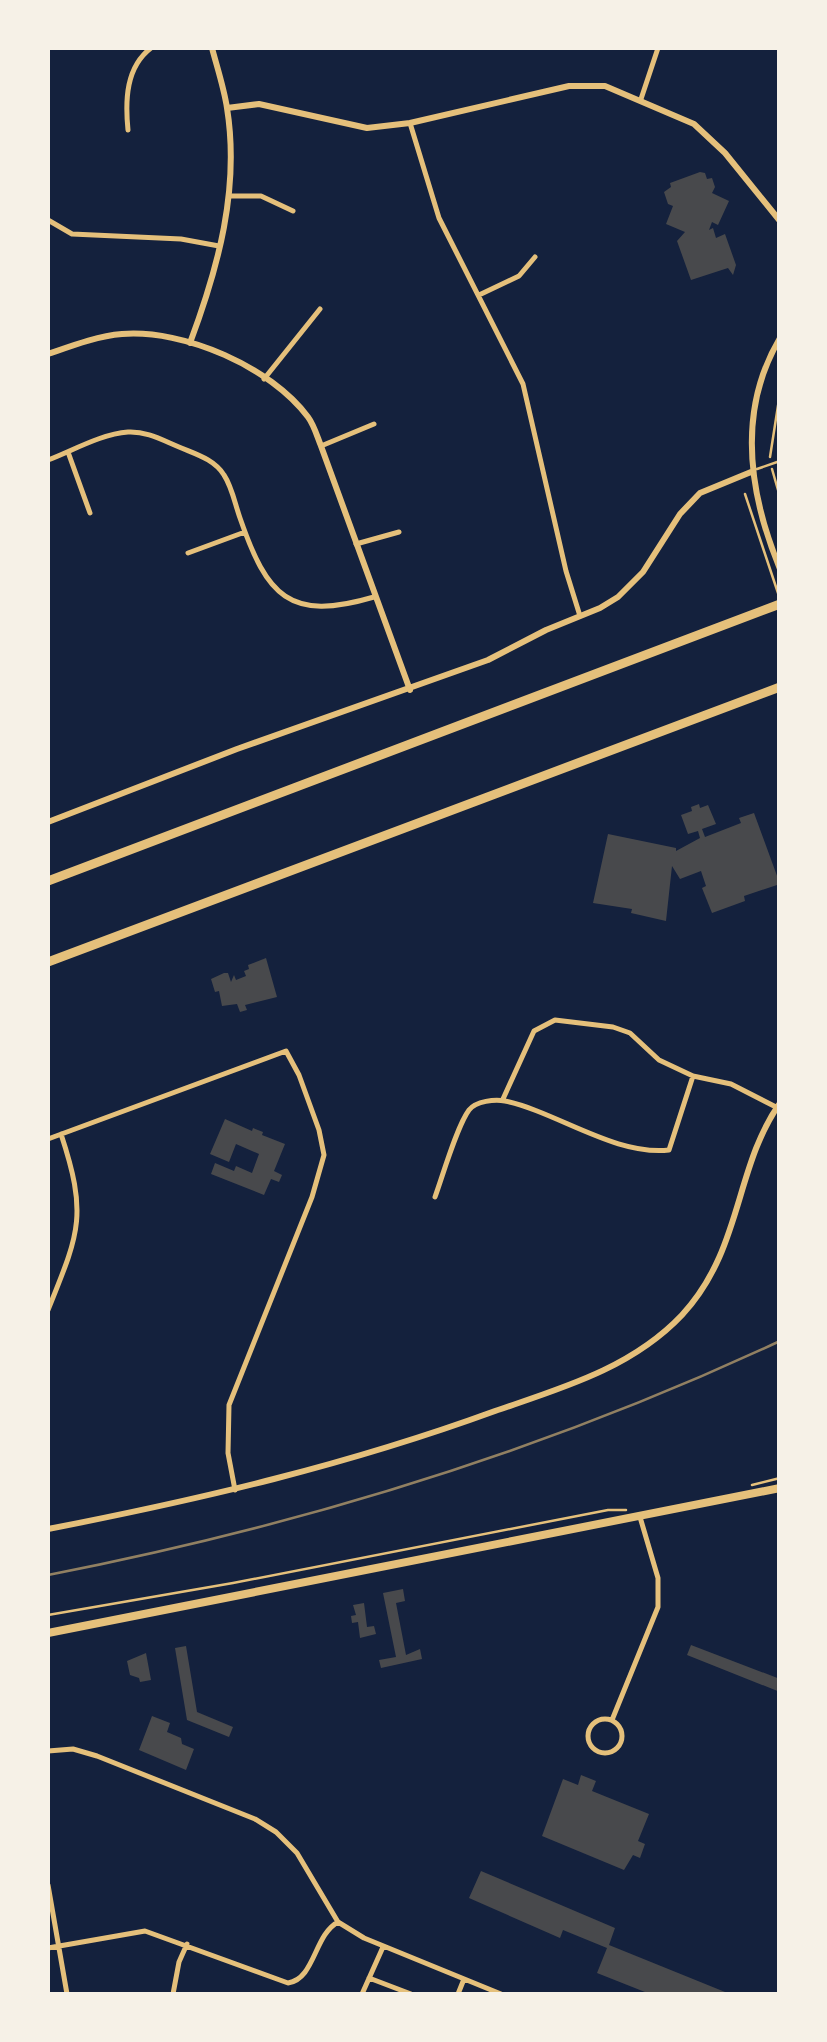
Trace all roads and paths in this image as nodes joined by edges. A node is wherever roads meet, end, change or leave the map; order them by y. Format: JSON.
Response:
{"nodes":[{"id":1,"x":151,"y":48,"type":"edge"},
{"id":2,"x":212,"y":48,"type":"edge"},
{"id":3,"x":658,"y":48,"type":"edge"},
{"id":4,"x":641,"y":99,"type":"junction"},
{"id":5,"x":228,"y":108,"type":"junction"},
{"id":6,"x":410,"y":123,"type":"junction"},
{"id":7,"x":128,"y":130,"type":"dead end"},
{"id":8,"x":229,"y":196,"type":"junction"},
{"id":9,"x":293,"y":211,"type":"dead end"},
{"id":10,"x":780,"y":221,"type":"edge"},
{"id":11,"x":49,"y":225,"type":"edge"},
{"id":12,"x":221,"y":246,"type":"junction"},
{"id":13,"x":535,"y":257,"type":"dead end"},
{"id":14,"x":478,"y":294,"type":"junction"},
{"id":15,"x":320,"y":309,"type":"dead end"},
{"id":16,"x":780,"y":338,"type":"edge"},
{"id":17,"x":190,"y":344,"type":"junction"},
{"id":18,"x":48,"y":354,"type":"edge"},
{"id":19,"x":264,"y":379,"type":"junction"},
{"id":20,"x":780,"y":393,"type":"edge"},
{"id":21,"x":374,"y":424,"type":"dead end"},
{"id":22,"x":321,"y":446,"type":"junction"},
{"id":23,"x":68,"y":452,"type":"junction"},
{"id":24,"x":48,"y":460,"type":"edge"},
{"id":25,"x":780,"y":461,"type":"edge"},
{"id":26,"x":771,"y":464,"type":"junction"},
{"id":27,"x":750,"y":472,"type":"junction"},
{"id":28,"x":745,"y":494,"type":"dead end"},
{"id":29,"x":780,"y":497,"type":"edge"},
{"id":30,"x":90,"y":513,"type":"dead end"},
{"id":31,"x":245,"y":532,"type":"junction"},
{"id":32,"x":399,"y":532,"type":"dead end"},
{"id":33,"x":356,"y":544,"type":"junction"},
{"id":34,"x":188,"y":553,"type":"dead end"},
{"id":35,"x":780,"y":570,"type":"edge"},
{"id":36,"x":374,"y":596,"type":"junction"},
{"id":37,"x":780,"y":600,"type":"edge"},
{"id":38,"x":580,"y":616,"type":"junction"},
{"id":39,"x":780,"y":687,"type":"edge"},
{"id":40,"x":410,"y":690,"type":"junction"},
{"id":41,"x":48,"y":822,"type":"edge"},
{"id":42,"x":48,"y":880,"type":"edge"},
{"id":43,"x":48,"y":962,"type":"edge"},
{"id":44,"x":693,"y":1076,"type":"junction"},
{"id":45,"x":502,"y":1100,"type":"junction"},
{"id":46,"x":778,"y":1105,"type":"edge"},
{"id":47,"x":61,"y":1134,"type":"junction"},
{"id":48,"x":48,"y":1139,"type":"edge"},
{"id":49,"x":435,"y":1197,"type":"dead end"},
{"id":50,"x":48,"y":1310,"type":"edge"},
{"id":51,"x":780,"y":1478,"type":"edge"},
{"id":52,"x":742,"y":1487,"type":"dead end"},
{"id":53,"x":780,"y":1488,"type":"edge"},
{"id":54,"x":235,"y":1490,"type":"junction"},
{"id":55,"x":635,"y":1512,"type":"junction"},
{"id":56,"x":48,"y":1529,"type":"edge"},
{"id":57,"x":48,"y":1615,"type":"edge"},
{"id":58,"x":48,"y":1633,"type":"edge"},
{"id":59,"x":612,"y":1720,"type":"junction"},
{"id":60,"x":48,"y":1750,"type":"edge"},
{"id":61,"x":48,"y":1885,"type":"edge"},
{"id":62,"x":338,"y":1922,"type":"junction"},
{"id":63,"x":186,"y":1944,"type":"junction"},
{"id":64,"x":60,"y":1946,"type":"junction"},
{"id":65,"x":383,"y":1946,"type":"junction"},
{"id":66,"x":48,"y":1948,"type":"edge"},
{"id":67,"x":370,"y":1978,"type":"junction"},
{"id":68,"x":464,"y":1979,"type":"junction"},
{"id":69,"x":67,"y":1994,"type":"edge"},
{"id":70,"x":173,"y":1994,"type":"edge"},
{"id":71,"x":362,"y":1994,"type":"edge"},
{"id":72,"x":412,"y":1994,"type":"edge"},
{"id":73,"x":458,"y":1994,"type":"edge"},
{"id":74,"x":501,"y":1994,"type":"edge"}],
"edges":[{"from":1,"to":7,"type":"street"},
{"from":2,"to":5,"type":"street"},
{"from":3,"to":4,"type":"street"},
{"from":4,"to":6,"type":"street"},
{"from":4,"to":10,"type":"street"},
{"from":5,"to":6,"type":"street"},
{"from":5,"to":8,"type":"street"},
{"from":6,"to":14,"type":"street"},
{"from":8,"to":9,"type":"street"},
{"from":8,"to":12,"type":"street"},
{"from":11,"to":12,"type":"street"},
{"from":12,"to":17,"type":"street"},
{"from":13,"to":14,"type":"street"},
{"from":14,"to":38,"type":"street"},
{"from":15,"to":19,"type":"street"},
{"from":16,"to":27,"type":"street"},
{"from":17,"to":18,"type":"street"},
{"from":17,"to":19,"type":"street"},
{"from":19,"to":22,"type":"street"},
{"from":20,"to":26,"type":"path"},
{"from":21,"to":22,"type":"street"},
{"from":22,"to":33,"type":"street"},
{"from":23,"to":24,"type":"street"},
{"from":23,"to":30,"type":"street"},
{"from":23,"to":31,"type":"street"},
{"from":25,"to":26,"type":"lane"},
{"from":26,"to":27,"type":"lane"},
{"from":26,"to":29,"type":"path"},
{"from":27,"to":35,"type":"street"},
{"from":27,"to":38,"type":"street"},
{"from":28,"to":37,"type":"path"},
{"from":31,"to":34,"type":"street"},
{"from":31,"to":36,"type":"street"},
{"from":32,"to":33,"type":"street"},
{"from":33,"to":36,"type":"street"},
{"from":36,"to":40,"type":"street"},
{"from":37,"to":42,"type":"highway"},
{"from":38,"to":40,"type":"street"},
{"from":39,"to":43,"type":"highway"},
{"from":40,"to":41,"type":"street"},
{"from":44,"to":45,"type":"street"},
{"from":44,"to":45,"type":"street"},
{"from":44,"to":46,"type":"street"},
{"from":45,"to":49,"type":"street"},
{"from":46,"to":54,"type":"street"},
{"from":47,"to":48,"type":"street"},
{"from":47,"to":50,"type":"street"},
{"from":47,"to":54,"type":"street"},
{"from":51,"to":52,"type":"path"},
{"from":53,"to":55,"type":"main road"},
{"from":54,"to":56,"type":"street"},
{"from":55,"to":57,"type":"path"},
{"from":55,"to":58,"type":"main road"},
{"from":55,"to":59,"type":"street"},
{"from":59,"to":59,"type":"street"},
{"from":60,"to":62,"type":"street"},
{"from":61,"to":64,"type":"street"},
{"from":62,"to":63,"type":"street"},
{"from":62,"to":65,"type":"street"},
{"from":63,"to":64,"type":"street"},
{"from":63,"to":70,"type":"street"},
{"from":64,"to":66,"type":"street"},
{"from":64,"to":69,"type":"street"},
{"from":65,"to":67,"type":"street"},
{"from":65,"to":68,"type":"street"},
{"from":67,"to":71,"type":"street"},
{"from":67,"to":72,"type":"street"},
{"from":68,"to":73,"type":"street"},
{"from":68,"to":74,"type":"street"}]}
